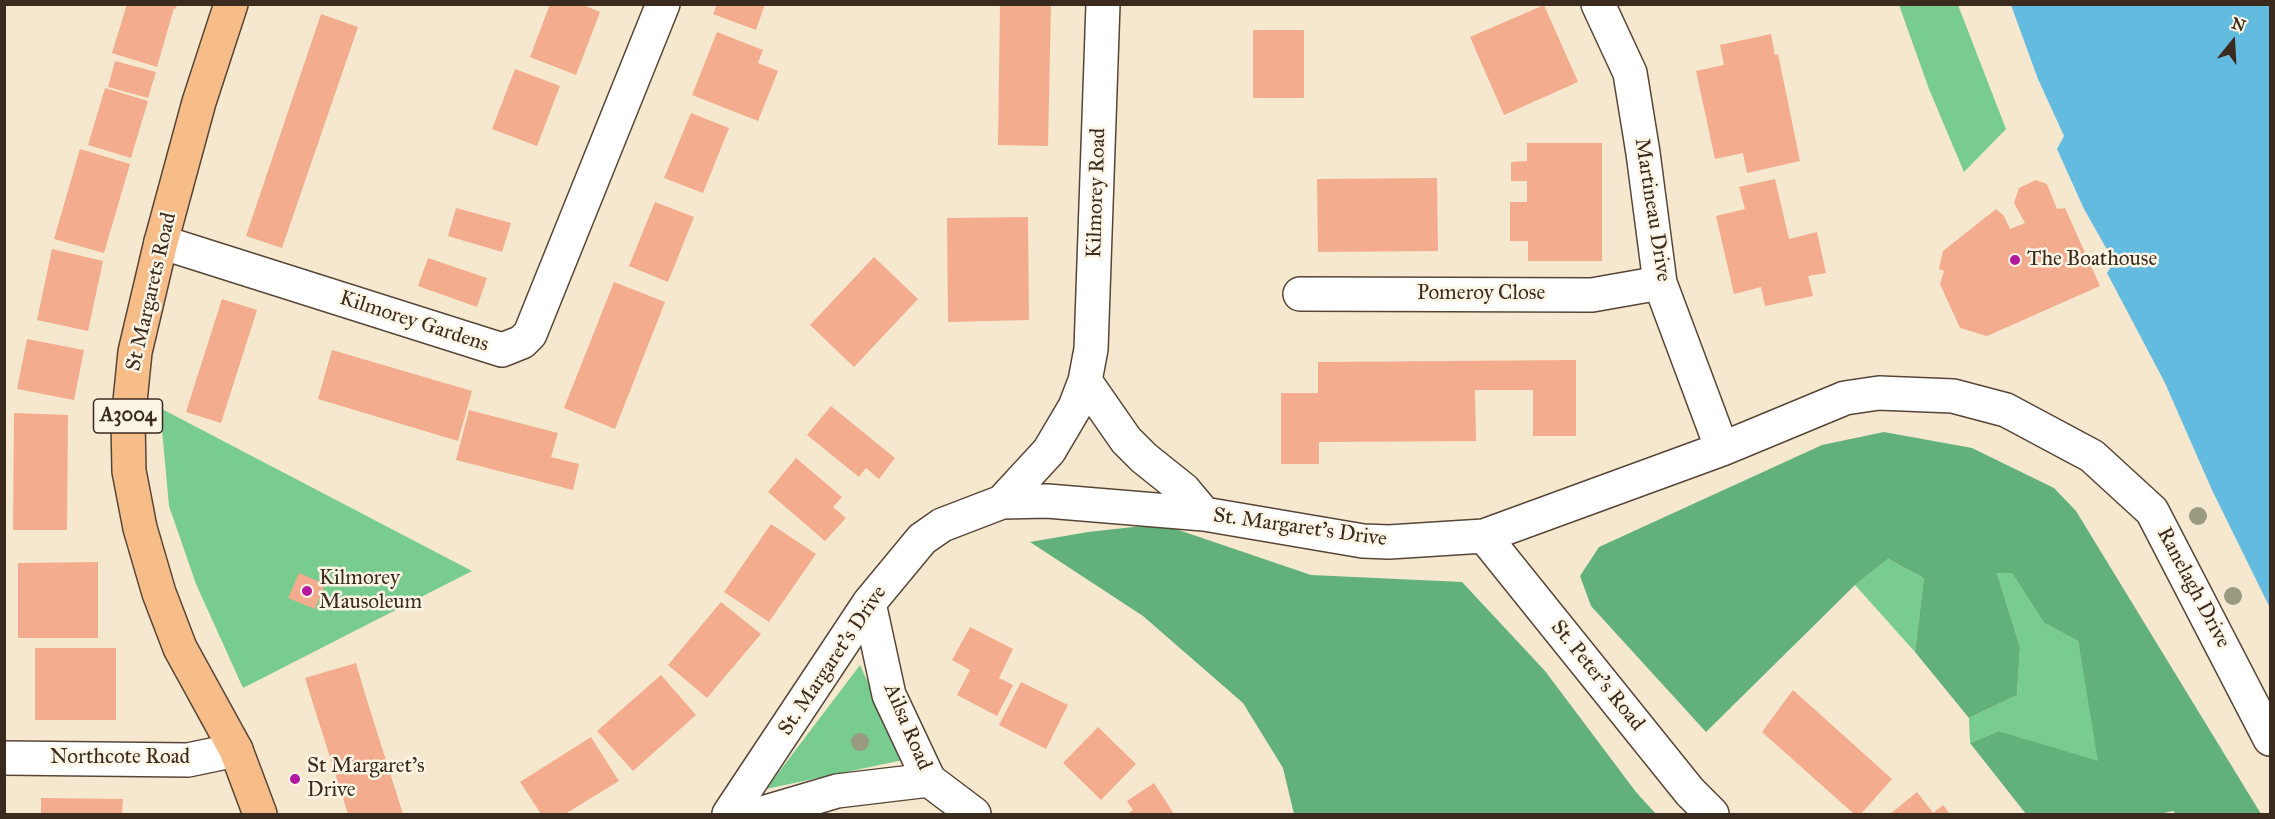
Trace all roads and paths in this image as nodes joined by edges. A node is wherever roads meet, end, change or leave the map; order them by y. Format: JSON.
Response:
{"nodes":[{"id":1,"x":231,"y":4,"type":"edge"},
{"id":2,"x":663,"y":4,"type":"edge"},
{"id":3,"x":1103,"y":4,"type":"edge"},
{"id":4,"x":1598,"y":4,"type":"edge"},
{"id":5,"x":161,"y":242,"type":"junction"},
{"id":6,"x":1660,"y":283,"type":"junction"},
{"id":7,"x":1300,"y":294,"type":"dead end"},
{"id":8,"x":1085,"y":381,"type":"junction"},
{"id":9,"x":1722,"y":449,"type":"junction"},
{"id":10,"x":2092,"y":456,"type":"joint"},
{"id":11,"x":1002,"y":501,"type":"junction"},
{"id":12,"x":1204,"y":514,"type":"junction"},
{"id":13,"x":1484,"y":536,"type":"junction"},
{"id":14,"x":869,"y":603,"type":"junction"},
{"id":15,"x":2271,"y":739,"type":"edge"},
{"id":16,"x":236,"y":750,"type":"junction"},
{"id":17,"x":4,"y":758,"type":"edge"},
{"id":18,"x":929,"y":780,"type":"junction"},
{"id":19,"x":260,"y":814,"type":"edge"},
{"id":20,"x":729,"y":814,"type":"edge"},
{"id":21,"x":759,"y":814,"type":"edge"},
{"id":22,"x":974,"y":814,"type":"edge"},
{"id":23,"x":1712,"y":814,"type":"edge"}],
"edges":[{"from":1,"to":5,"type":"main road","name":"St Margarets Road","number":"A3004"},
{"from":2,"to":5,"type":"street","name":"Kilmorey Gardens"},
{"from":3,"to":8,"type":"street","name":"Kilmorey Road"},
{"from":4,"to":6,"type":"street","name":"Martineau Drive"},
{"from":5,"to":16,"type":"main road","name":"St Margarets Road","number":"A3004"},
{"from":6,"to":7,"type":"street","name":"Pomeroy Close"},
{"from":6,"to":9,"type":"street","name":"Martineau Drive"},
{"from":8,"to":11,"type":"street","name":"Kilmorey Road"},
{"from":8,"to":12,"type":"street"},
{"from":9,"to":10,"type":"street","name":"St. Margaret's Drive"},
{"from":9,"to":13,"type":"street","name":"St. Margaret's Drive"},
{"from":10,"to":15,"type":"street","name":"Ranelagh Drive"},
{"from":11,"to":12,"type":"street","name":"St. Margaret's Drive"},
{"from":11,"to":14,"type":"street","name":"St. Margaret's Drive"},
{"from":12,"to":13,"type":"street","name":"St. Margaret's Drive"},
{"from":13,"to":23,"type":"street","name":"St. Peter's Road"},
{"from":14,"to":18,"type":"street","name":"Ailsa Road"},
{"from":14,"to":20,"type":"street","name":"St. Margaret's Drive"},
{"from":16,"to":17,"type":"street","name":"Northcote Road"},
{"from":16,"to":19,"type":"main road","name":"St Margarets Road","number":"A3004"},
{"from":18,"to":21,"type":"street","name":"Ailsa Road"},
{"from":18,"to":22,"type":"street","name":"Ailsa Road"}]}
